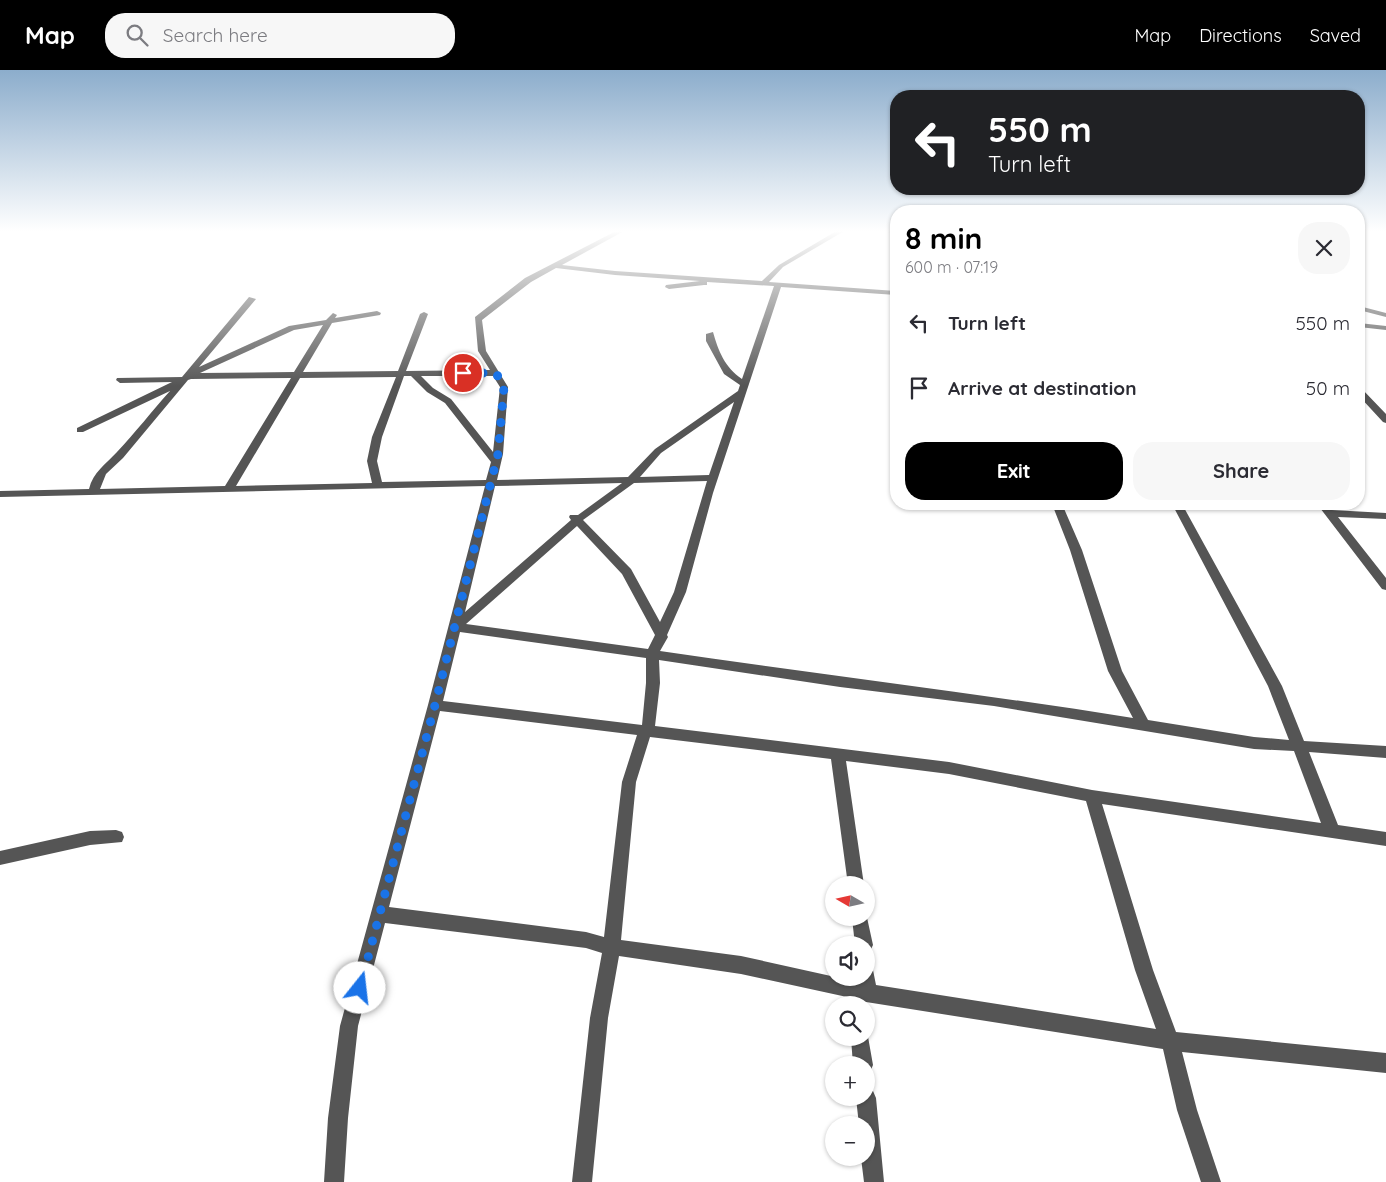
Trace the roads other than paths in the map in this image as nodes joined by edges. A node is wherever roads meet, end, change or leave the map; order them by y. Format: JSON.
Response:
{"nodes":[{"id":1,"x":525,"y":282,"type":"edge"},
{"id":2,"x":705,"y":282,"type":"edge"},
{"id":3,"x":744,"y":282,"type":"edge"},
{"id":4,"x":764,"y":283,"type":"joint"},
{"id":5,"x":778,"y":284,"type":"junction"},
{"id":6,"x":669,"y":287,"type":"dead end"},
{"id":7,"x":890,"y":293,"type":"edge"},
{"id":8,"x":252,"y":299,"type":"dead end"},
{"id":9,"x":1365,"y":309,"type":"edge"},
{"id":10,"x":336,"y":311,"type":"dead end"},
{"id":11,"x":377,"y":313,"type":"dead end"},
{"id":12,"x":424,"y":314,"type":"dead end"},
{"id":13,"x":1386,"y":314,"type":"edge"},
{"id":14,"x":331,"y":320,"type":"junction"},
{"id":15,"x":1365,"y":326,"type":"edge"},
{"id":16,"x":1386,"y":328,"type":"edge"},
{"id":17,"x":710,"y":334,"type":"dead end"},
{"id":18,"x":407,"y":373,"type":"junction"},
{"id":19,"x":496,"y":373,"type":"junction"},
{"id":20,"x":299,"y":375,"type":"junction"},
{"id":21,"x":186,"y":378,"type":"junction"},
{"id":22,"x":120,"y":380,"type":"dead end"},
{"id":23,"x":744,"y":388,"type":"junction"},
{"id":24,"x":1365,"y":397,"type":"edge"},
{"id":25,"x":1386,"y":420,"type":"edge"},
{"id":26,"x":80,"y":430,"type":"dead end"},
{"id":27,"x":496,"y":462,"type":"junction"},
{"id":28,"x":713,"y":478,"type":"junction"},
{"id":29,"x":630,"y":481,"type":"junction"},
{"id":30,"x":490,"y":483,"type":"junction"},
{"id":31,"x":378,"y":485,"type":"junction"},
{"id":32,"x":228,"y":488,"type":"junction"},
{"id":33,"x":94,"y":492,"type":"junction"},
{"id":34,"x":0,"y":494,"type":"edge"},
{"id":35,"x":1059,"y":510,"type":"edge"},
{"id":36,"x":1180,"y":510,"type":"edge"},
{"id":37,"x":1327,"y":510,"type":"edge"},
{"id":38,"x":1330,"y":513,"type":"junction"},
{"id":39,"x":1386,"y":516,"type":"edge"},
{"id":40,"x":576,"y":519,"type":"junction"},
{"id":41,"x":1386,"y":586,"type":"edge"},
{"id":42,"x":455,"y":627,"type":"junction"},
{"id":43,"x":662,"y":637,"type":"junction"},
{"id":44,"x":652,"y":654,"type":"junction"},
{"id":45,"x":435,"y":705,"type":"junction"},
{"id":46,"x":1144,"y":726,"type":"junction"},
{"id":47,"x":646,"y":731,"type":"junction"},
{"id":48,"x":1300,"y":746,"type":"junction"},
{"id":49,"x":1386,"y":752,"type":"edge"},
{"id":50,"x":838,"y":755,"type":"junction"},
{"id":51,"x":1092,"y":796,"type":"junction"},
{"id":52,"x":1332,"y":830,"type":"junction"},
{"id":53,"x":116,"y":837,"type":"dead end"},
{"id":54,"x":1386,"y":839,"type":"edge"},
{"id":55,"x":0,"y":858,"type":"edge"},
{"id":56,"x":855,"y":876,"type":"edge"},
{"id":57,"x":380,"y":914,"type":"junction"},
{"id":58,"x":612,"y":947,"type":"junction"},
{"id":59,"x":860,"y":996,"type":"edge"},
{"id":60,"x":875,"y":998,"type":"edge"},
{"id":61,"x":1170,"y":1041,"type":"junction"},
{"id":62,"x":1386,"y":1063,"type":"edge"},
{"id":63,"x":867,"y":1106,"type":"edge"},
{"id":64,"x":334,"y":1182,"type":"edge"},
{"id":65,"x":582,"y":1182,"type":"edge"},
{"id":66,"x":874,"y":1182,"type":"edge"},
{"id":67,"x":1211,"y":1182,"type":"edge"}],
"edges":[{"from":1,"to":19,"type":"street"},
{"from":2,"to":6,"type":"street"},
{"from":3,"to":4,"type":"street"},
{"from":4,"to":5,"type":"street"},
{"from":5,"to":7,"type":"street"},
{"from":5,"to":23,"type":"street"},
{"from":8,"to":21,"type":"street"},
{"from":9,"to":13,"type":"street"},
{"from":10,"to":14,"type":"street"},
{"from":11,"to":14,"type":"street"},
{"from":12,"to":18,"type":"street"},
{"from":14,"to":20,"type":"street"},
{"from":14,"to":21,"type":"street"},
{"from":15,"to":16,"type":"street"},
{"from":17,"to":23,"type":"street"},
{"from":18,"to":19,"type":"street"},
{"from":18,"to":20,"type":"street"},
{"from":18,"to":27,"type":"street"},
{"from":18,"to":31,"type":"street"},
{"from":19,"to":27,"type":"street"},
{"from":20,"to":21,"type":"street"},
{"from":20,"to":32,"type":"street"},
{"from":21,"to":22,"type":"street"},
{"from":21,"to":26,"type":"street"},
{"from":21,"to":33,"type":"street"},
{"from":23,"to":28,"type":"street"},
{"from":23,"to":29,"type":"street"},
{"from":24,"to":25,"type":"street"},
{"from":27,"to":30,"type":"street"},
{"from":28,"to":29,"type":"street"},
{"from":28,"to":43,"type":"street"},
{"from":29,"to":30,"type":"street"},
{"from":29,"to":40,"type":"street"},
{"from":30,"to":31,"type":"street"},
{"from":30,"to":42,"type":"street"},
{"from":31,"to":32,"type":"street"},
{"from":32,"to":33,"type":"street"},
{"from":33,"to":34,"type":"street"},
{"from":35,"to":46,"type":"street"},
{"from":36,"to":48,"type":"street"},
{"from":37,"to":38,"type":"street"},
{"from":38,"to":39,"type":"street"},
{"from":38,"to":41,"type":"street"},
{"from":40,"to":42,"type":"street"},
{"from":40,"to":43,"type":"street"},
{"from":42,"to":44,"type":"street"},
{"from":42,"to":45,"type":"street"},
{"from":43,"to":44,"type":"street"},
{"from":44,"to":46,"type":"street"},
{"from":44,"to":47,"type":"street"},
{"from":45,"to":47,"type":"street"},
{"from":45,"to":57,"type":"street"},
{"from":46,"to":48,"type":"street"},
{"from":47,"to":50,"type":"street"},
{"from":47,"to":58,"type":"street"},
{"from":48,"to":49,"type":"street"},
{"from":48,"to":52,"type":"street"},
{"from":50,"to":51,"type":"street"},
{"from":50,"to":56,"type":"street"},
{"from":51,"to":52,"type":"street"},
{"from":51,"to":61,"type":"street"},
{"from":52,"to":54,"type":"street"},
{"from":53,"to":55,"type":"street"},
{"from":57,"to":58,"type":"street"},
{"from":57,"to":64,"type":"street"},
{"from":58,"to":59,"type":"street"},
{"from":58,"to":65,"type":"street"},
{"from":60,"to":61,"type":"street"},
{"from":61,"to":62,"type":"street"},
{"from":61,"to":67,"type":"street"},
{"from":63,"to":66,"type":"street"}]}
